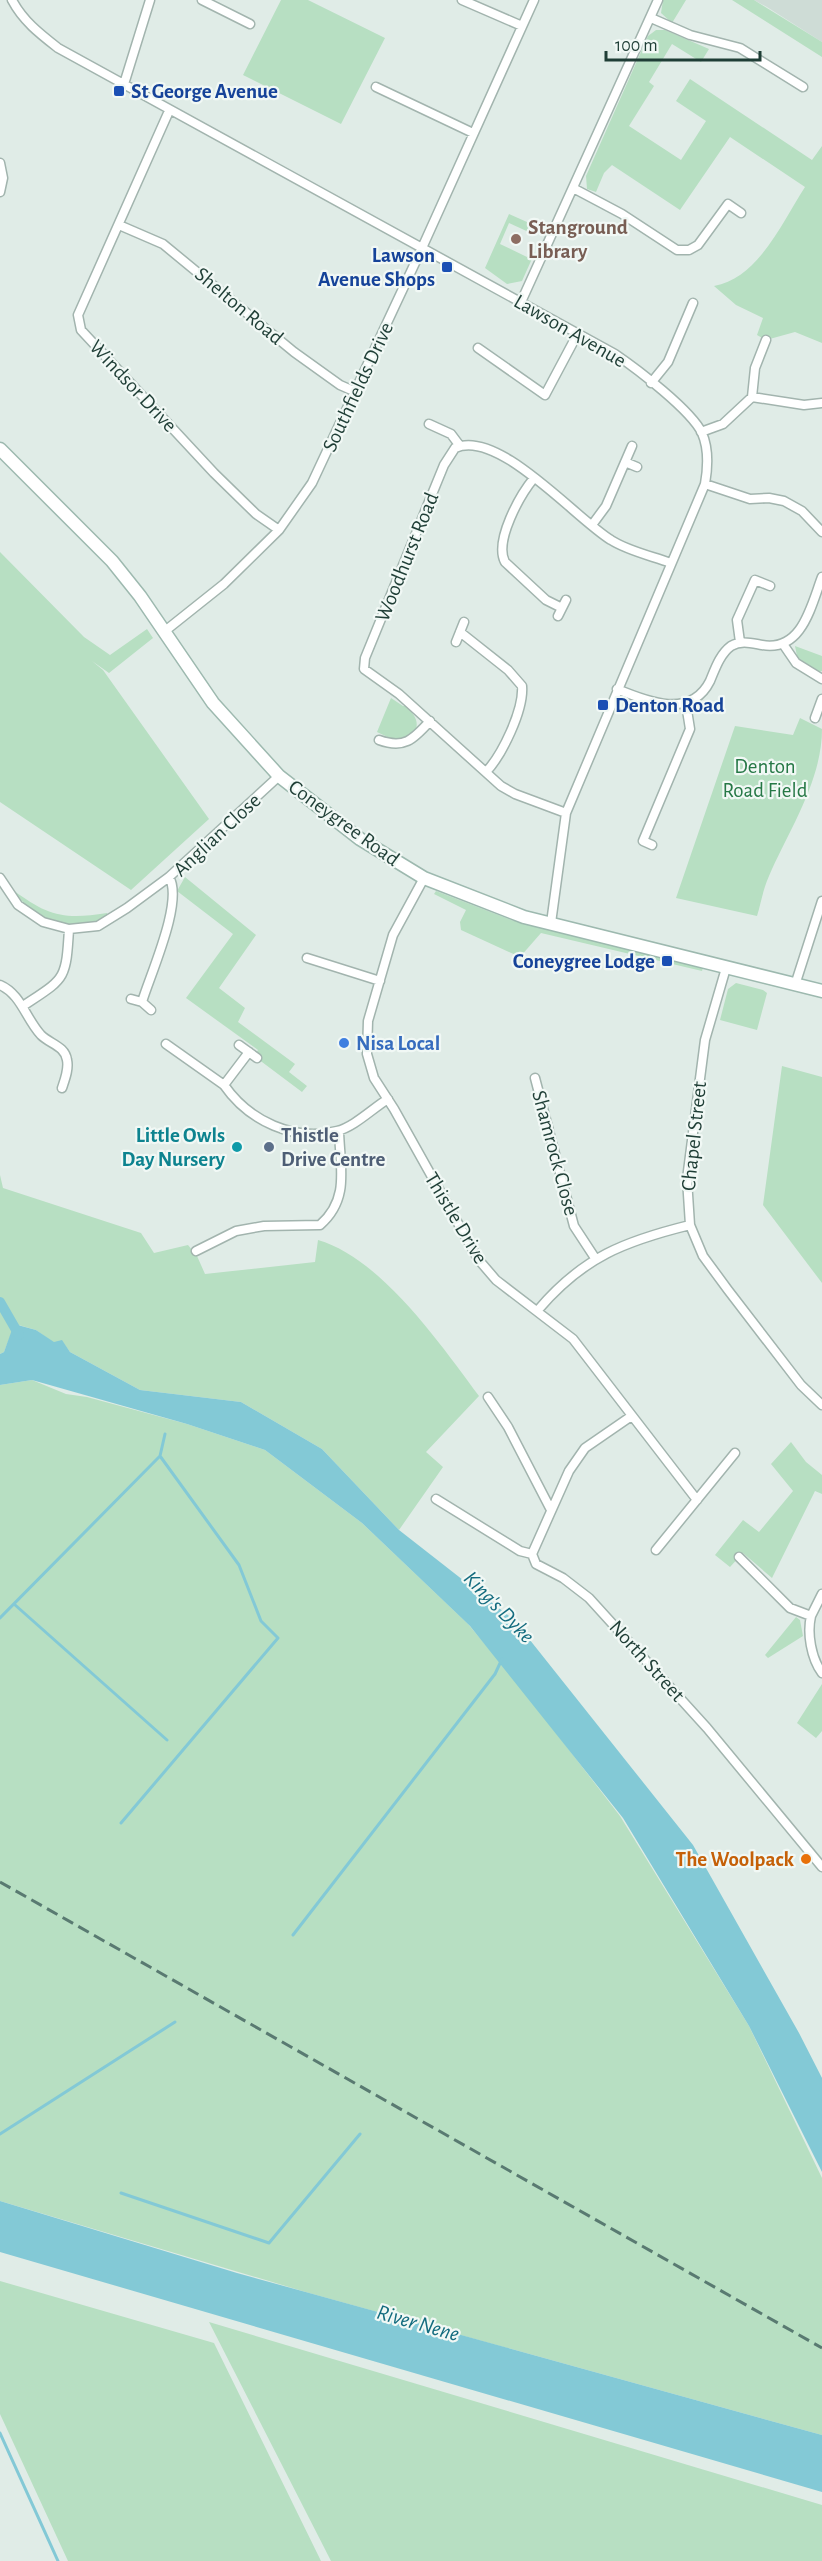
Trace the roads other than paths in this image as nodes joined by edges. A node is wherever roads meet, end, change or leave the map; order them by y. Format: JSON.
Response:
{"nodes":[{"id":1,"x":12,"y":0,"type":"edge"},
{"id":2,"x":150,"y":0,"type":"edge"},
{"id":3,"x":202,"y":0,"type":"edge"},
{"id":4,"x":462,"y":0,"type":"edge"},
{"id":5,"x":534,"y":0,"type":"edge"},
{"id":6,"x":658,"y":0,"type":"edge"},
{"id":7,"x":651,"y":18,"type":"junction"},
{"id":8,"x":250,"y":24,"type":"dead end"},
{"id":9,"x":522,"y":26,"type":"junction"},
{"id":10,"x":124,"y":84,"type":"junction"},
{"id":11,"x":376,"y":87,"type":"dead end"},
{"id":12,"x":803,"y":87,"type":"dead end"},
{"id":13,"x":169,"y":111,"type":"junction"},
{"id":14,"x":473,"y":133,"type":"junction"},
{"id":15,"x":0,"y":163,"type":"edge"},
{"id":16,"x":573,"y":188,"type":"junction"},
{"id":17,"x":0,"y":192,"type":"edge"},
{"id":18,"x":741,"y":213,"type":"dead end"},
{"id":19,"x":120,"y":225,"type":"junction"},
{"id":20,"x":422,"y":248,"type":"junction"},
{"id":21,"x":521,"y":302,"type":"junction"},
{"id":22,"x":693,"y":303,"type":"dead end"},
{"id":23,"x":578,"y":333,"type":"junction"},
{"id":24,"x":766,"y":340,"type":"dead end"},
{"id":25,"x":478,"y":348,"type":"dead end"},
{"id":26,"x":651,"y":383,"type":"junction"},
{"id":27,"x":356,"y":392,"type":"junction"},
{"id":28,"x":752,"y":397,"type":"junction"},
{"id":29,"x":822,"y":403,"type":"edge"},
{"id":30,"x":429,"y":424,"type":"dead end"},
{"id":31,"x":701,"y":432,"type":"junction"},
{"id":32,"x":460,"y":446,"type":"junction"},
{"id":33,"x":632,"y":446,"type":"dead end"},
{"id":34,"x":0,"y":449,"type":"edge"},
{"id":35,"x":625,"y":462,"type":"junction"},
{"id":36,"x":637,"y":467,"type":"dead end"},
{"id":37,"x":534,"y":478,"type":"junction"},
{"id":38,"x":705,"y":484,"type":"junction"},
{"id":39,"x":592,"y":525,"type":"junction"},
{"id":40,"x":279,"y":531,"type":"junction"},
{"id":41,"x":822,"y":532,"type":"edge"},
{"id":42,"x":671,"y":563,"type":"junction"},
{"id":43,"x":822,"y":577,"type":"edge"},
{"id":44,"x":770,"y":586,"type":"dead end"},
{"id":45,"x":562,"y":608,"type":"dead end"},
{"id":46,"x":464,"y":622,"type":"dead end"},
{"id":47,"x":165,"y":631,"type":"junction"},
{"id":48,"x":460,"y":632,"type":"junction"},
{"id":49,"x":456,"y":642,"type":"dead end"},
{"id":50,"x":740,"y":642,"type":"junction"},
{"id":51,"x":783,"y":644,"type":"junction"},
{"id":52,"x":822,"y":679,"type":"edge"},
{"id":53,"x":617,"y":689,"type":"junction"},
{"id":54,"x":822,"y":699,"type":"edge"},
{"id":55,"x":686,"y":704,"type":"junction"},
{"id":56,"x":815,"y":718,"type":"dead end"},
{"id":57,"x":430,"y":721,"type":"junction"},
{"id":58,"x":379,"y":740,"type":"dead end"},
{"id":59,"x":486,"y":772,"type":"junction"},
{"id":60,"x":279,"y":776,"type":"junction"},
{"id":61,"x":566,"y":813,"type":"junction"},
{"id":62,"x":652,"y":845,"type":"dead end"},
{"id":63,"x":169,"y":877,"type":"junction"},
{"id":64,"x":0,"y":878,"type":"edge"},
{"id":65,"x":424,"y":878,"type":"junction"},
{"id":66,"x":822,"y":901,"type":"edge"},
{"id":67,"x":551,"y":924,"type":"junction"},
{"id":68,"x":69,"y":929,"type":"junction"},
{"id":69,"x":307,"y":958,"type":"dead end"},
{"id":70,"x":726,"y":968,"type":"junction"},
{"id":71,"x":380,"y":981,"type":"junction"},
{"id":72,"x":0,"y":985,"type":"edge"},
{"id":73,"x":795,"y":985,"type":"junction"},
{"id":74,"x":822,"y":991,"type":"edge"},
{"id":75,"x":131,"y":999,"type":"dead end"},
{"id":76,"x":142,"y":1002,"type":"junction"},
{"id":77,"x":23,"y":1006,"type":"junction"},
{"id":78,"x":152,"y":1010,"type":"dead end"},
{"id":79,"x":166,"y":1044,"type":"dead end"},
{"id":80,"x":240,"y":1045,"type":"dead end"},
{"id":81,"x":249,"y":1052,"type":"junction"},
{"id":82,"x":257,"y":1058,"type":"dead end"},
{"id":83,"x":535,"y":1078,"type":"dead end"},
{"id":84,"x":224,"y":1085,"type":"junction"},
{"id":85,"x":62,"y":1088,"type":"dead end"},
{"id":86,"x":388,"y":1099,"type":"junction"},
{"id":87,"x":339,"y":1131,"type":"junction"},
{"id":88,"x":690,"y":1225,"type":"junction"},
{"id":89,"x":196,"y":1251,"type":"dead end"},
{"id":90,"x":595,"y":1258,"type":"junction"},
{"id":91,"x":538,"y":1310,"type":"junction"},
{"id":92,"x":488,"y":1397,"type":"dead end"},
{"id":93,"x":822,"y":1405,"type":"edge"},
{"id":94,"x":630,"y":1417,"type":"junction"},
{"id":95,"x":735,"y":1452,"type":"dead end"},
{"id":96,"x":436,"y":1499,"type":"dead end"},
{"id":97,"x":697,"y":1500,"type":"junction"},
{"id":98,"x":551,"y":1510,"type":"junction"},
{"id":99,"x":656,"y":1551,"type":"dead end"},
{"id":100,"x":532,"y":1554,"type":"junction"},
{"id":101,"x":739,"y":1557,"type":"dead end"},
{"id":102,"x":822,"y":1594,"type":"edge"},
{"id":103,"x":811,"y":1616,"type":"junction"},
{"id":104,"x":822,"y":1673,"type":"edge"},
{"id":105,"x":822,"y":1867,"type":"edge"}],
"edges":[{"from":1,"to":10,"type":"street","name":"Lawson Avenue"},
{"from":2,"to":10,"type":"street"},
{"from":3,"to":8,"type":"street"},
{"from":4,"to":9,"type":"street"},
{"from":5,"to":9,"type":"street","name":"Southfields Drive"},
{"from":6,"to":7,"type":"street"},
{"from":7,"to":12,"type":"street"},
{"from":7,"to":16,"type":"street"},
{"from":9,"to":14,"type":"street","name":"Southfields Drive"},
{"from":10,"to":13,"type":"street","name":"Lawson Avenue"},
{"from":11,"to":14,"type":"street"},
{"from":13,"to":19,"type":"street","name":"Windsor Drive"},
{"from":13,"to":20,"type":"street","name":"Lawson Avenue"},
{"from":14,"to":20,"type":"street","name":"Southfields Drive"},
{"from":15,"to":17,"type":"street"},
{"from":16,"to":18,"type":"street"},
{"from":16,"to":21,"type":"street"},
{"from":19,"to":27,"type":"street","name":"Shelton Road"},
{"from":19,"to":40,"type":"street","name":"Windsor Drive"},
{"from":20,"to":21,"type":"street","name":"Lawson Avenue"},
{"from":20,"to":27,"type":"street","name":"Southfields Drive"},
{"from":21,"to":23,"type":"street","name":"Lawson Avenue"},
{"from":22,"to":26,"type":"street"},
{"from":23,"to":25,"type":"street"},
{"from":23,"to":26,"type":"street","name":"Lawson Avenue"},
{"from":24,"to":28,"type":"street"},
{"from":26,"to":31,"type":"street","name":"Lawson Avenue"},
{"from":27,"to":40,"type":"street","name":"Southfields Drive"},
{"from":28,"to":29,"type":"street"},
{"from":28,"to":31,"type":"street"},
{"from":30,"to":32,"type":"street"},
{"from":31,"to":38,"type":"street"},
{"from":32,"to":37,"type":"street"},
{"from":32,"to":57,"type":"street","name":"Woodhurst Road"},
{"from":33,"to":35,"type":"street"},
{"from":34,"to":47,"type":"street","name":"Coneygree Road"},
{"from":35,"to":36,"type":"street"},
{"from":35,"to":39,"type":"street"},
{"from":37,"to":39,"type":"street"},
{"from":37,"to":45,"type":"street"},
{"from":38,"to":41,"type":"street"},
{"from":38,"to":42,"type":"street"},
{"from":39,"to":42,"type":"street"},
{"from":40,"to":47,"type":"street","name":"Southfields Drive"},
{"from":42,"to":53,"type":"street"},
{"from":43,"to":51,"type":"street"},
{"from":44,"to":50,"type":"street"},
{"from":46,"to":48,"type":"street"},
{"from":47,"to":60,"type":"street","name":"Coneygree Road"},
{"from":48,"to":49,"type":"street"},
{"from":48,"to":59,"type":"street"},
{"from":50,"to":51,"type":"street"},
{"from":50,"to":55,"type":"street"},
{"from":51,"to":52,"type":"street"},
{"from":53,"to":55,"type":"street"},
{"from":53,"to":61,"type":"street"},
{"from":54,"to":56,"type":"street"},
{"from":55,"to":62,"type":"street"},
{"from":57,"to":58,"type":"street"},
{"from":57,"to":59,"type":"street","name":"Woodhurst Road"},
{"from":59,"to":61,"type":"street","name":"Woodhurst Road"},
{"from":60,"to":63,"type":"street","name":"Anglian Close"},
{"from":60,"to":65,"type":"street","name":"Coneygree Road"},
{"from":61,"to":67,"type":"street"},
{"from":63,"to":68,"type":"street"},
{"from":63,"to":76,"type":"street","name":"Anglian Close"},
{"from":64,"to":68,"type":"street"},
{"from":65,"to":67,"type":"street","name":"Coneygree Road"},
{"from":65,"to":71,"type":"street","name":"Thistle Drive"},
{"from":66,"to":73,"type":"street"},
{"from":67,"to":70,"type":"street","name":"Coneygree Road"},
{"from":68,"to":77,"type":"street"},
{"from":69,"to":71,"type":"street"},
{"from":70,"to":73,"type":"street","name":"Coneygree Road"},
{"from":70,"to":88,"type":"street","name":"Chapel Street"},
{"from":71,"to":86,"type":"street","name":"Thistle Drive"},
{"from":72,"to":77,"type":"street"},
{"from":73,"to":74,"type":"street","name":"Coneygree Road"},
{"from":75,"to":76,"type":"street"},
{"from":76,"to":78,"type":"street"},
{"from":77,"to":85,"type":"street"},
{"from":79,"to":84,"type":"street"},
{"from":80,"to":81,"type":"street"},
{"from":81,"to":82,"type":"street"},
{"from":81,"to":84,"type":"street"},
{"from":83,"to":90,"type":"street","name":"Shamrock Close"},
{"from":84,"to":87,"type":"street"},
{"from":86,"to":87,"type":"street"},
{"from":86,"to":91,"type":"street","name":"Thistle Drive"},
{"from":87,"to":89,"type":"street"},
{"from":88,"to":90,"type":"street"},
{"from":88,"to":93,"type":"street","name":"Chapel Street"},
{"from":90,"to":91,"type":"street"},
{"from":91,"to":94,"type":"street","name":"Thistle Drive"},
{"from":92,"to":98,"type":"street"},
{"from":94,"to":97,"type":"street","name":"Thistle Drive"},
{"from":94,"to":98,"type":"street"},
{"from":95,"to":97,"type":"street"},
{"from":96,"to":100,"type":"street","name":"North Street"},
{"from":97,"to":99,"type":"street"},
{"from":98,"to":100,"type":"street"},
{"from":100,"to":105,"type":"street","name":"North Street"},
{"from":101,"to":103,"type":"street"},
{"from":102,"to":103,"type":"street"},
{"from":103,"to":104,"type":"street"}]}
